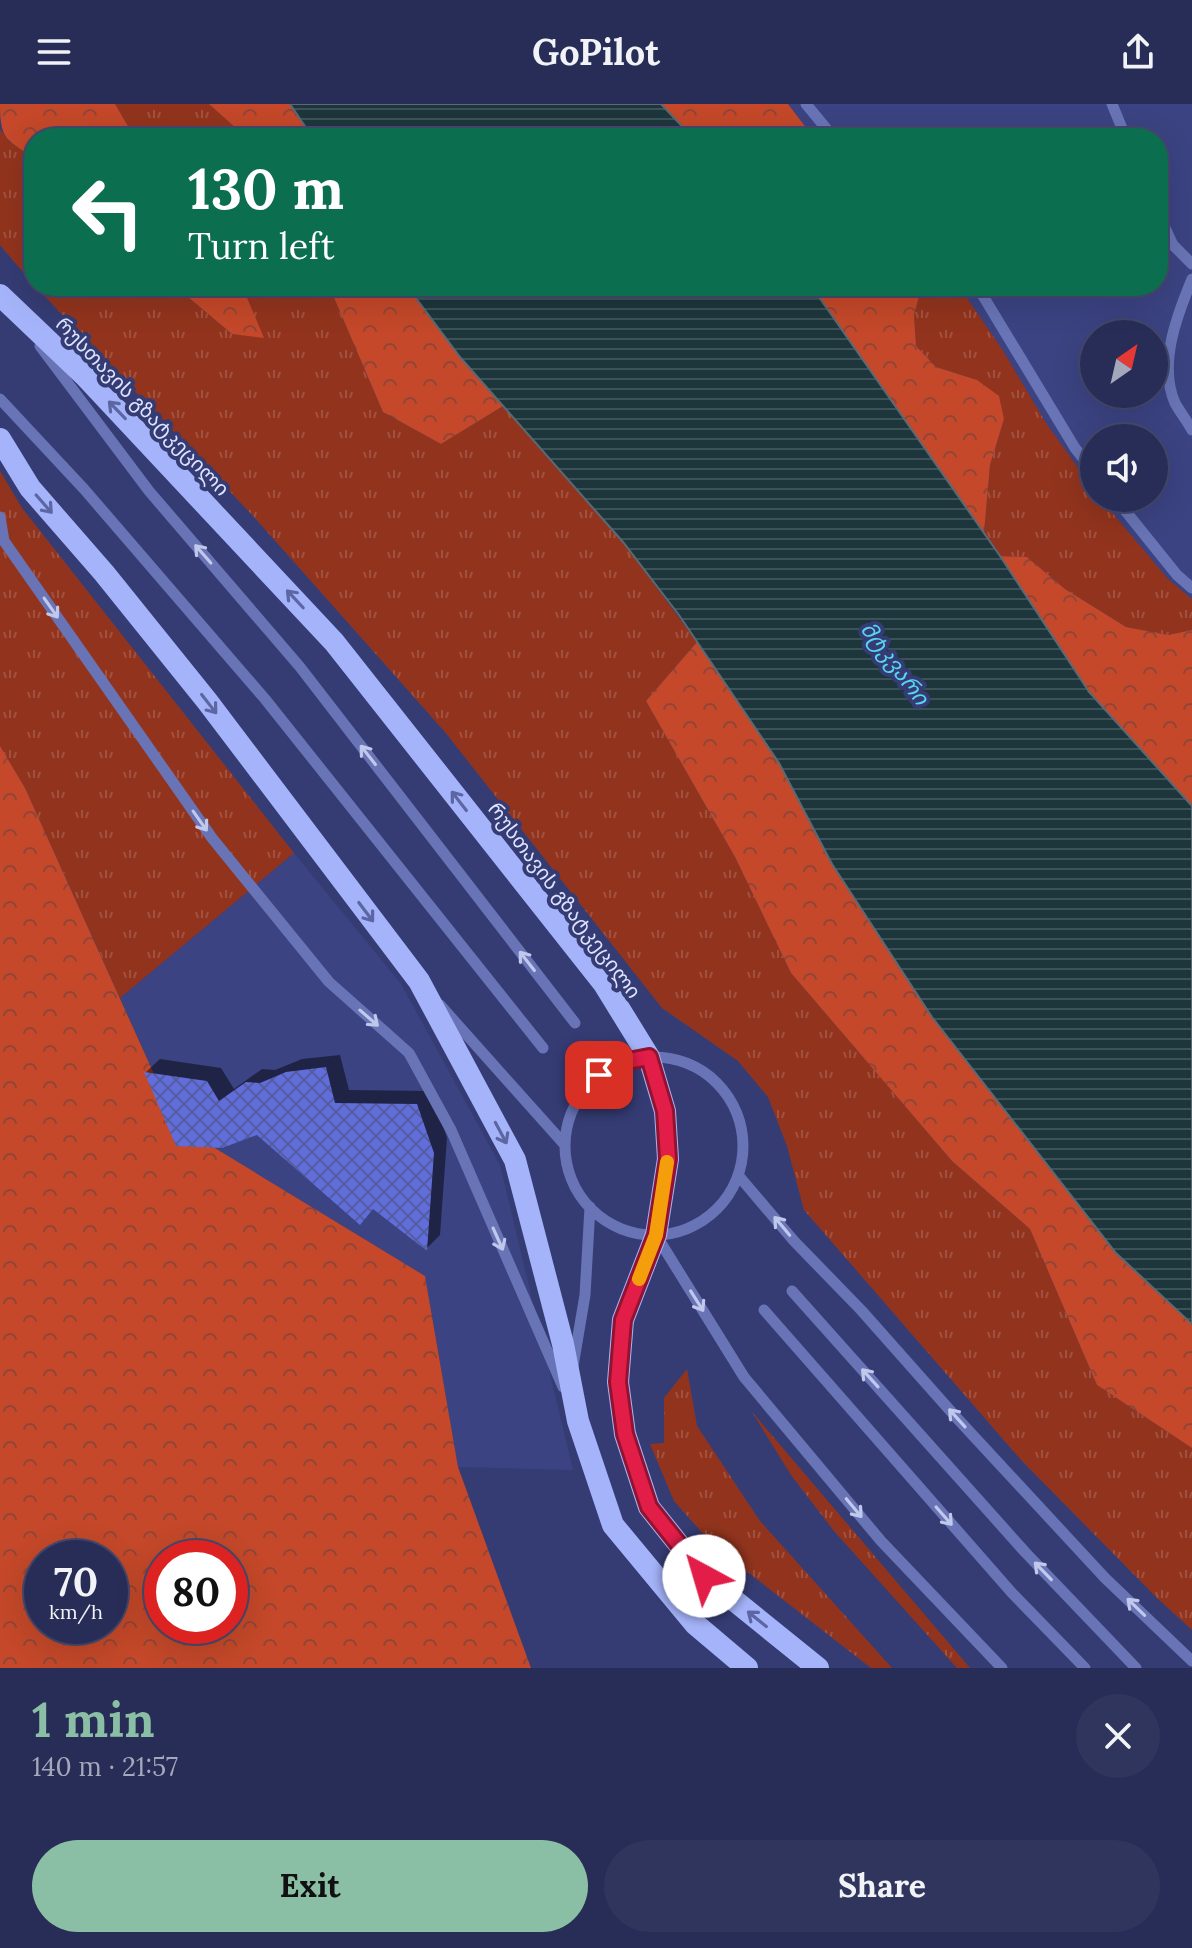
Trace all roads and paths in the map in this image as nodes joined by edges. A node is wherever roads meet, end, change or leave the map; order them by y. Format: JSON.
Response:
{"nodes":[{"id":1,"x":806,"y":104,"type":"edge"},
{"id":2,"x":1112,"y":104,"type":"edge"},
{"id":3,"x":826,"y":128,"type":"edge"},
{"id":4,"x":1122,"y":128,"type":"edge"},
{"id":5,"x":1168,"y":234,"type":"edge"},
{"id":6,"x":1192,"y":264,"type":"edge"},
{"id":7,"x":1192,"y":279,"type":"edge"},
{"id":8,"x":983,"y":296,"type":"edge"},
{"id":9,"x":5,"y":301,"type":"edge"},
{"id":10,"x":0,"y":399,"type":"edge"},
{"id":11,"x":1192,"y":430,"type":"edge"},
{"id":12,"x":0,"y":439,"type":"edge"},
{"id":13,"x":1080,"y":454,"type":"edge"},
{"id":14,"x":1126,"y":512,"type":"edge"},
{"id":15,"x":0,"y":517,"type":"edge"},
{"id":16,"x":1192,"y":588,"type":"edge"},
{"id":17,"x":419,"y":981,"type":"junction"},
{"id":18,"x":575,"y":1023,"type":"dead end"},
{"id":19,"x":543,"y":1048,"type":"dead end"},
{"id":20,"x":649,"y":1057,"type":"junction"},
{"id":21,"x":565,"y":1145,"type":"junction"},
{"id":22,"x":738,"y":1175,"type":"junction"},
{"id":23,"x":590,"y":1207,"type":"junction"},
{"id":24,"x":656,"y":1235,"type":"junction"},
{"id":25,"x":792,"y":1291,"type":"dead end"},
{"id":26,"x":764,"y":1310,"type":"dead end"},
{"id":27,"x":571,"y":1380,"type":"junction"},
{"id":28,"x":578,"y":1421,"type":"junction"},
{"id":29,"x":1192,"y":1661,"type":"edge"},
{"id":30,"x":747,"y":1668,"type":"edge"},
{"id":31,"x":818,"y":1668,"type":"edge"},
{"id":32,"x":1002,"y":1668,"type":"edge"},
{"id":33,"x":1085,"y":1668,"type":"edge"},
{"id":34,"x":1136,"y":1668,"type":"edge"}],
"edges":[{"from":1,"to":3,"type":"lane"},
{"from":2,"to":4,"type":"lane"},
{"from":5,"to":6,"type":"lane"},
{"from":7,"to":11,"type":"lane"},
{"from":8,"to":13,"type":"lane"},
{"from":18,"to":9,"type":"lane","one_way":true},
{"from":20,"to":9,"type":"highway","name":"რუსთავის გზატკეცილი","one_way":true},
{"from":10,"to":19,"type":"lane"},
{"from":12,"to":17,"type":"highway","one_way":true},
{"from":14,"to":16,"type":"lane"},
{"from":15,"to":28,"type":"lane","one_way":true},
{"from":17,"to":21,"type":"lane"},
{"from":17,"to":27,"type":"highway","one_way":true},
{"from":20,"to":21,"type":"lane"},
{"from":20,"to":22,"type":"lane"},
{"from":20,"to":24,"type":"highway","name":"რუსთავის გზატკეცილი"},
{"from":21,"to":23,"type":"lane"},
{"from":22,"to":24,"type":"lane"},
{"from":29,"to":22,"type":"lane","one_way":true},
{"from":23,"to":24,"type":"lane"},
{"from":23,"to":27,"type":"lane"},
{"from":31,"to":24,"type":"highway","name":"რუსთავის გზატკეცილი","one_way":true},
{"from":24,"to":32,"type":"lane","one_way":true},
{"from":34,"to":25,"type":"lane","one_way":true},
{"from":26,"to":33,"type":"lane","one_way":true},
{"from":27,"to":28,"type":"highway"},
{"from":28,"to":30,"type":"highway"}]}
